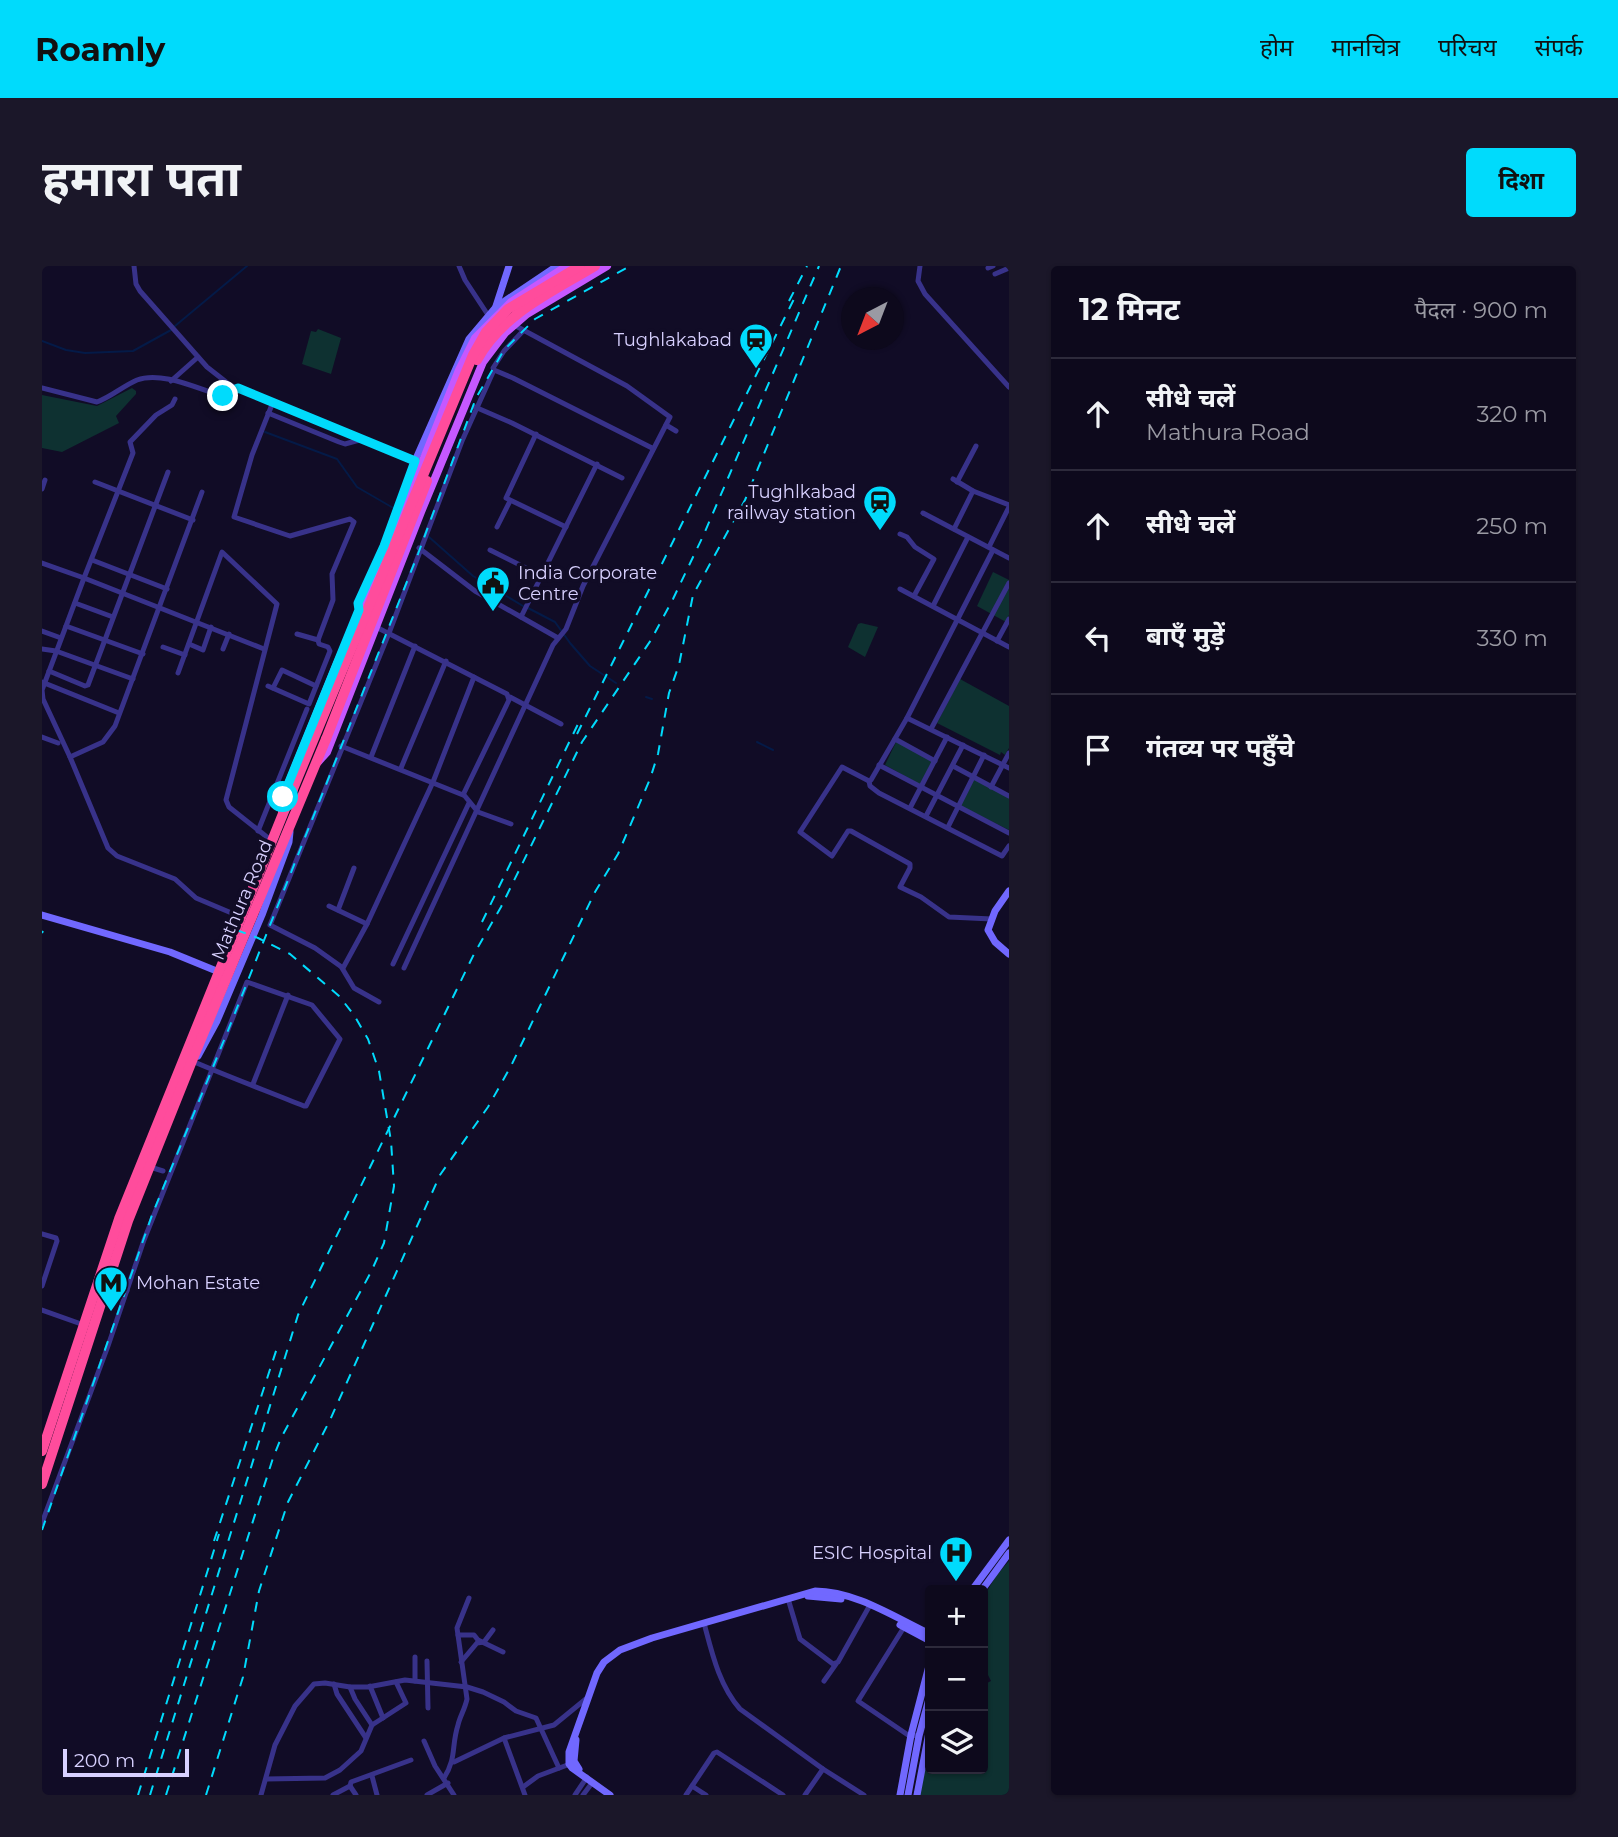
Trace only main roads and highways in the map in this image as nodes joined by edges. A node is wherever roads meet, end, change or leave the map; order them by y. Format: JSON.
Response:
{"nodes":[{"id":1,"x":567,"y":266,"type":"edge"},
{"id":2,"x":580,"y":266,"type":"edge"},
{"id":3,"x":595,"y":266,"type":"edge"},
{"id":4,"x":607,"y":266,"type":"edge"},
{"id":5,"x":434,"y":425,"type":"junction"},
{"id":6,"x":452,"y":436,"type":"junction"},
{"id":7,"x":414,"y":484,"type":"junction"},
{"id":8,"x":429,"y":492,"type":"junction"},
{"id":9,"x":316,"y":764,"type":"junction"},
{"id":10,"x":282,"y":816,"type":"junction"},
{"id":11,"x":42,"y":1451,"type":"edge"},
{"id":12,"x":42,"y":1484,"type":"edge"}],
"edges":[{"from":1,"to":5,"type":"main road","name":"Mathura Road"},
{"from":2,"to":10,"type":"highway","name":"Mathura Road","bridge":true},
{"from":3,"to":9,"type":"highway","name":"Mathura Road","bridge":true},
{"from":4,"to":6,"type":"main road"},
{"from":5,"to":6,"type":"main road"},
{"from":5,"to":7,"type":"main road","name":"Mathura Road"},
{"from":6,"to":8,"type":"main road"},
{"from":7,"to":8,"type":"main road"},
{"from":7,"to":10,"type":"main road","name":"Mathura Road"},
{"from":8,"to":9,"type":"main road"},
{"from":9,"to":12,"type":"highway","name":"Mathura Road"},
{"from":10,"to":11,"type":"highway","name":"Mathura Road"}]}
